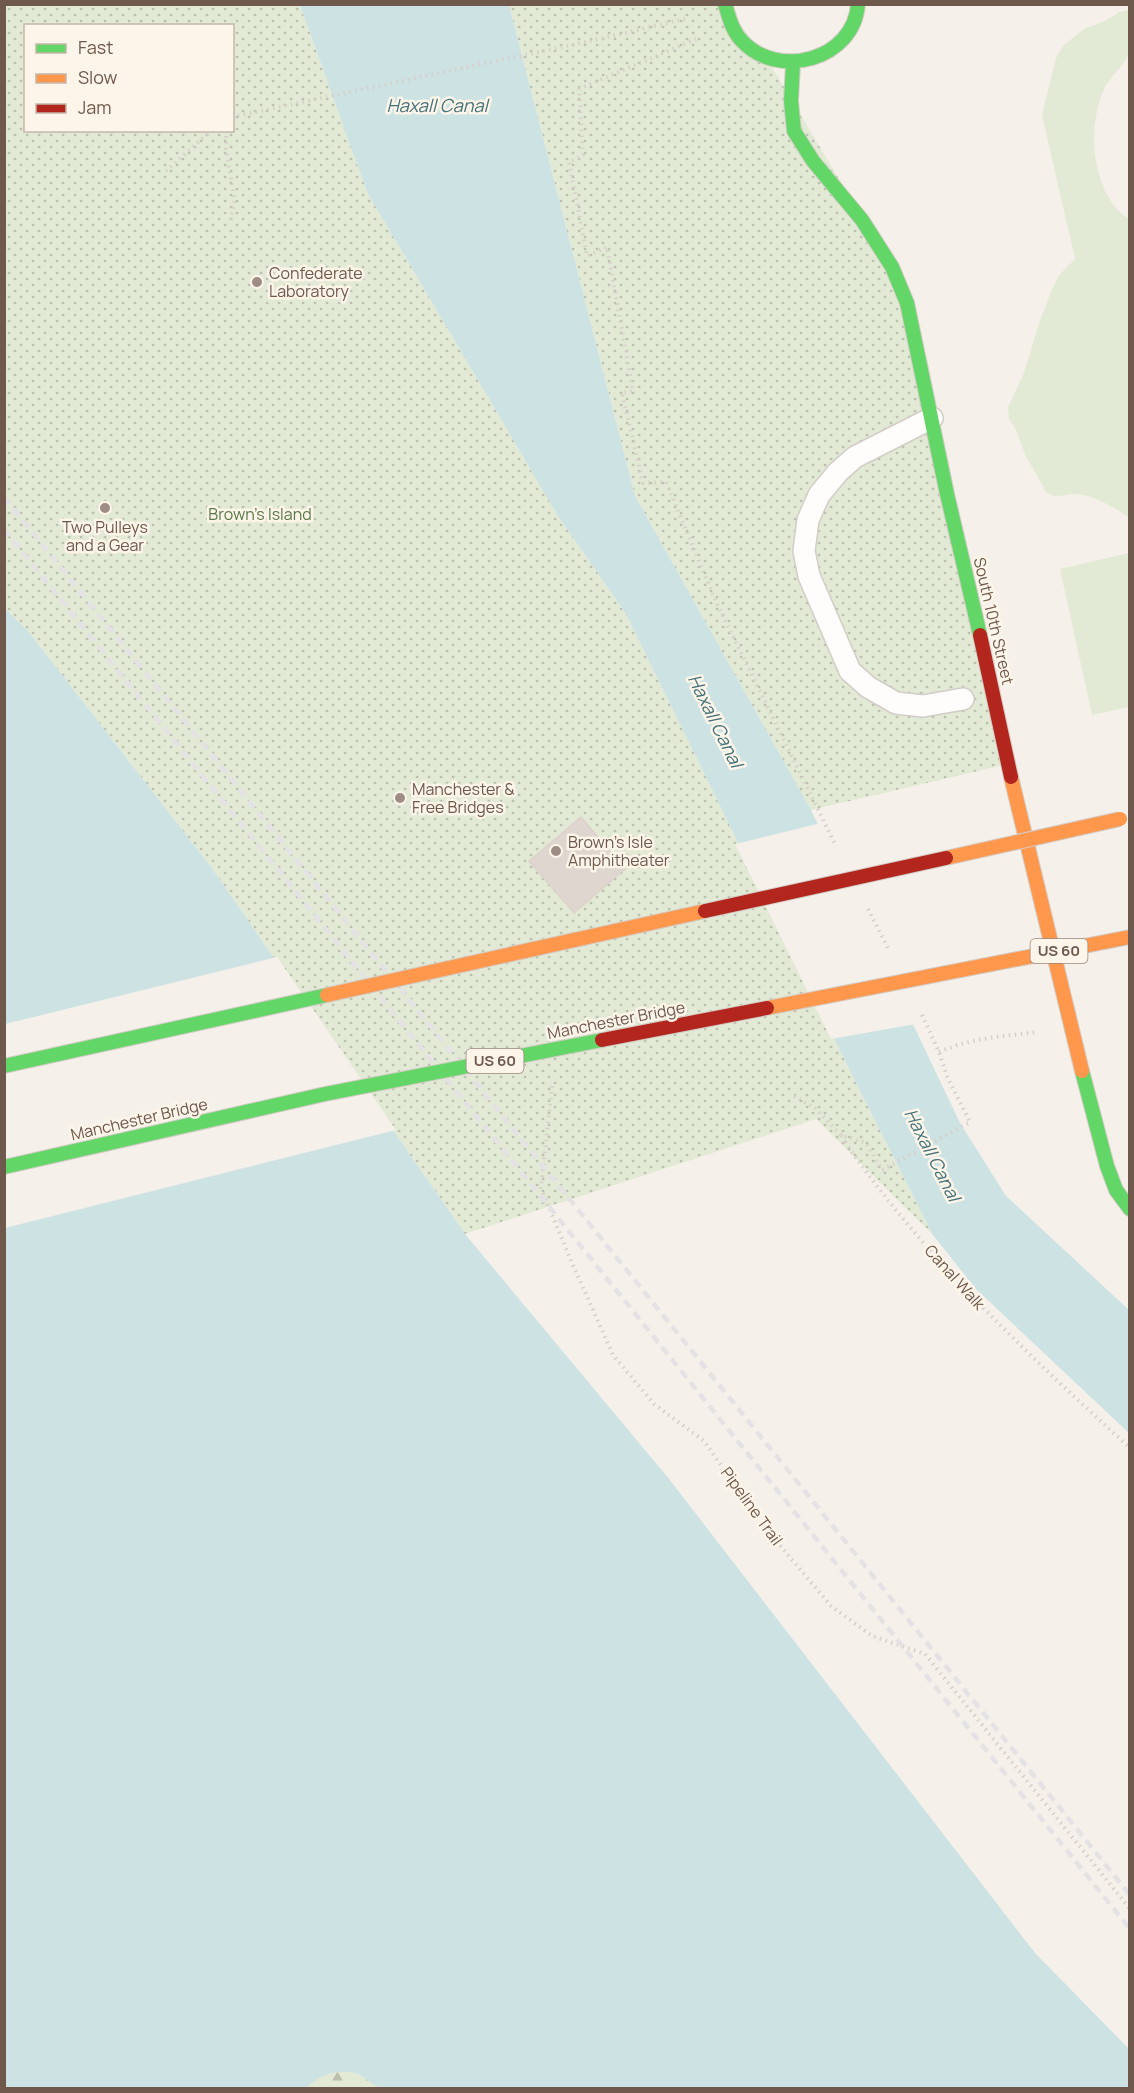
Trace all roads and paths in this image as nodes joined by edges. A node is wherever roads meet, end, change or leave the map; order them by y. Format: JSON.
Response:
{"nodes":[{"id":1,"x":725,"y":4,"type":"edge"},
{"id":2,"x":858,"y":4,"type":"edge"},
{"id":3,"x":689,"y":18,"type":"dead end"},
{"id":4,"x":696,"y":39,"type":"dead end"},
{"id":5,"x":794,"y":63,"type":"junction"},
{"id":6,"x":234,"y":117,"type":"edge"},
{"id":7,"x":210,"y":132,"type":"edge"},
{"id":8,"x":226,"y":132,"type":"edge"},
{"id":9,"x":166,"y":171,"type":"dead end"},
{"id":10,"x":230,"y":221,"type":"dead end"},
{"id":11,"x":932,"y":418,"type":"junction"},
{"id":12,"x":963,"y":699,"type":"dead end"},
{"id":13,"x":1125,"y":818,"type":"edge"},
{"id":14,"x":841,"y":855,"type":"dead end"},
{"id":15,"x":867,"y":907,"type":"dead end"},
{"id":16,"x":1130,"y":937,"type":"edge"},
{"id":17,"x":893,"y":958,"type":"dead end"},
{"id":18,"x":918,"y":1008,"type":"dead end"},
{"id":19,"x":1028,"y":1034,"type":"dead end"},
{"id":20,"x":939,"y":1052,"type":"junction"},
{"id":21,"x":4,"y":1066,"type":"edge"},
{"id":22,"x":552,"y":1084,"type":"dead end"},
{"id":23,"x":794,"y":1096,"type":"dead end"},
{"id":24,"x":841,"y":1135,"type":"junction"},
{"id":25,"x":4,"y":1167,"type":"edge"},
{"id":26,"x":1130,"y":1209,"type":"edge"},
{"id":27,"x":1130,"y":1448,"type":"edge"},
{"id":28,"x":1130,"y":1909,"type":"edge"}],
"edges":[{"from":1,"to":5,"type":"main road"},
{"from":2,"to":5,"type":"main road"},
{"from":3,"to":6,"type":"path"},
{"from":4,"to":14,"type":"path"},
{"from":5,"to":11,"type":"main road","name":"South 10th Street"},
{"from":7,"to":9,"type":"path"},
{"from":8,"to":10,"type":"path"},
{"from":11,"to":12,"type":"lane"},
{"from":11,"to":26,"type":"main road","name":"South 10th Street"},
{"from":13,"to":21,"type":"main road","bridge":true},
{"from":15,"to":17,"type":"path"},
{"from":16,"to":25,"type":"main road","name":"Manchester Bridge","number":"US 60","bridge":true},
{"from":18,"to":20,"type":"path"},
{"from":19,"to":20,"type":"path"},
{"from":20,"to":24,"type":"path"},
{"from":22,"to":28,"type":"path","name":"Pipeline Trail"},
{"from":23,"to":24,"type":"path","name":"Canal Walk"},
{"from":24,"to":27,"type":"path","name":"Canal Walk"}]}
